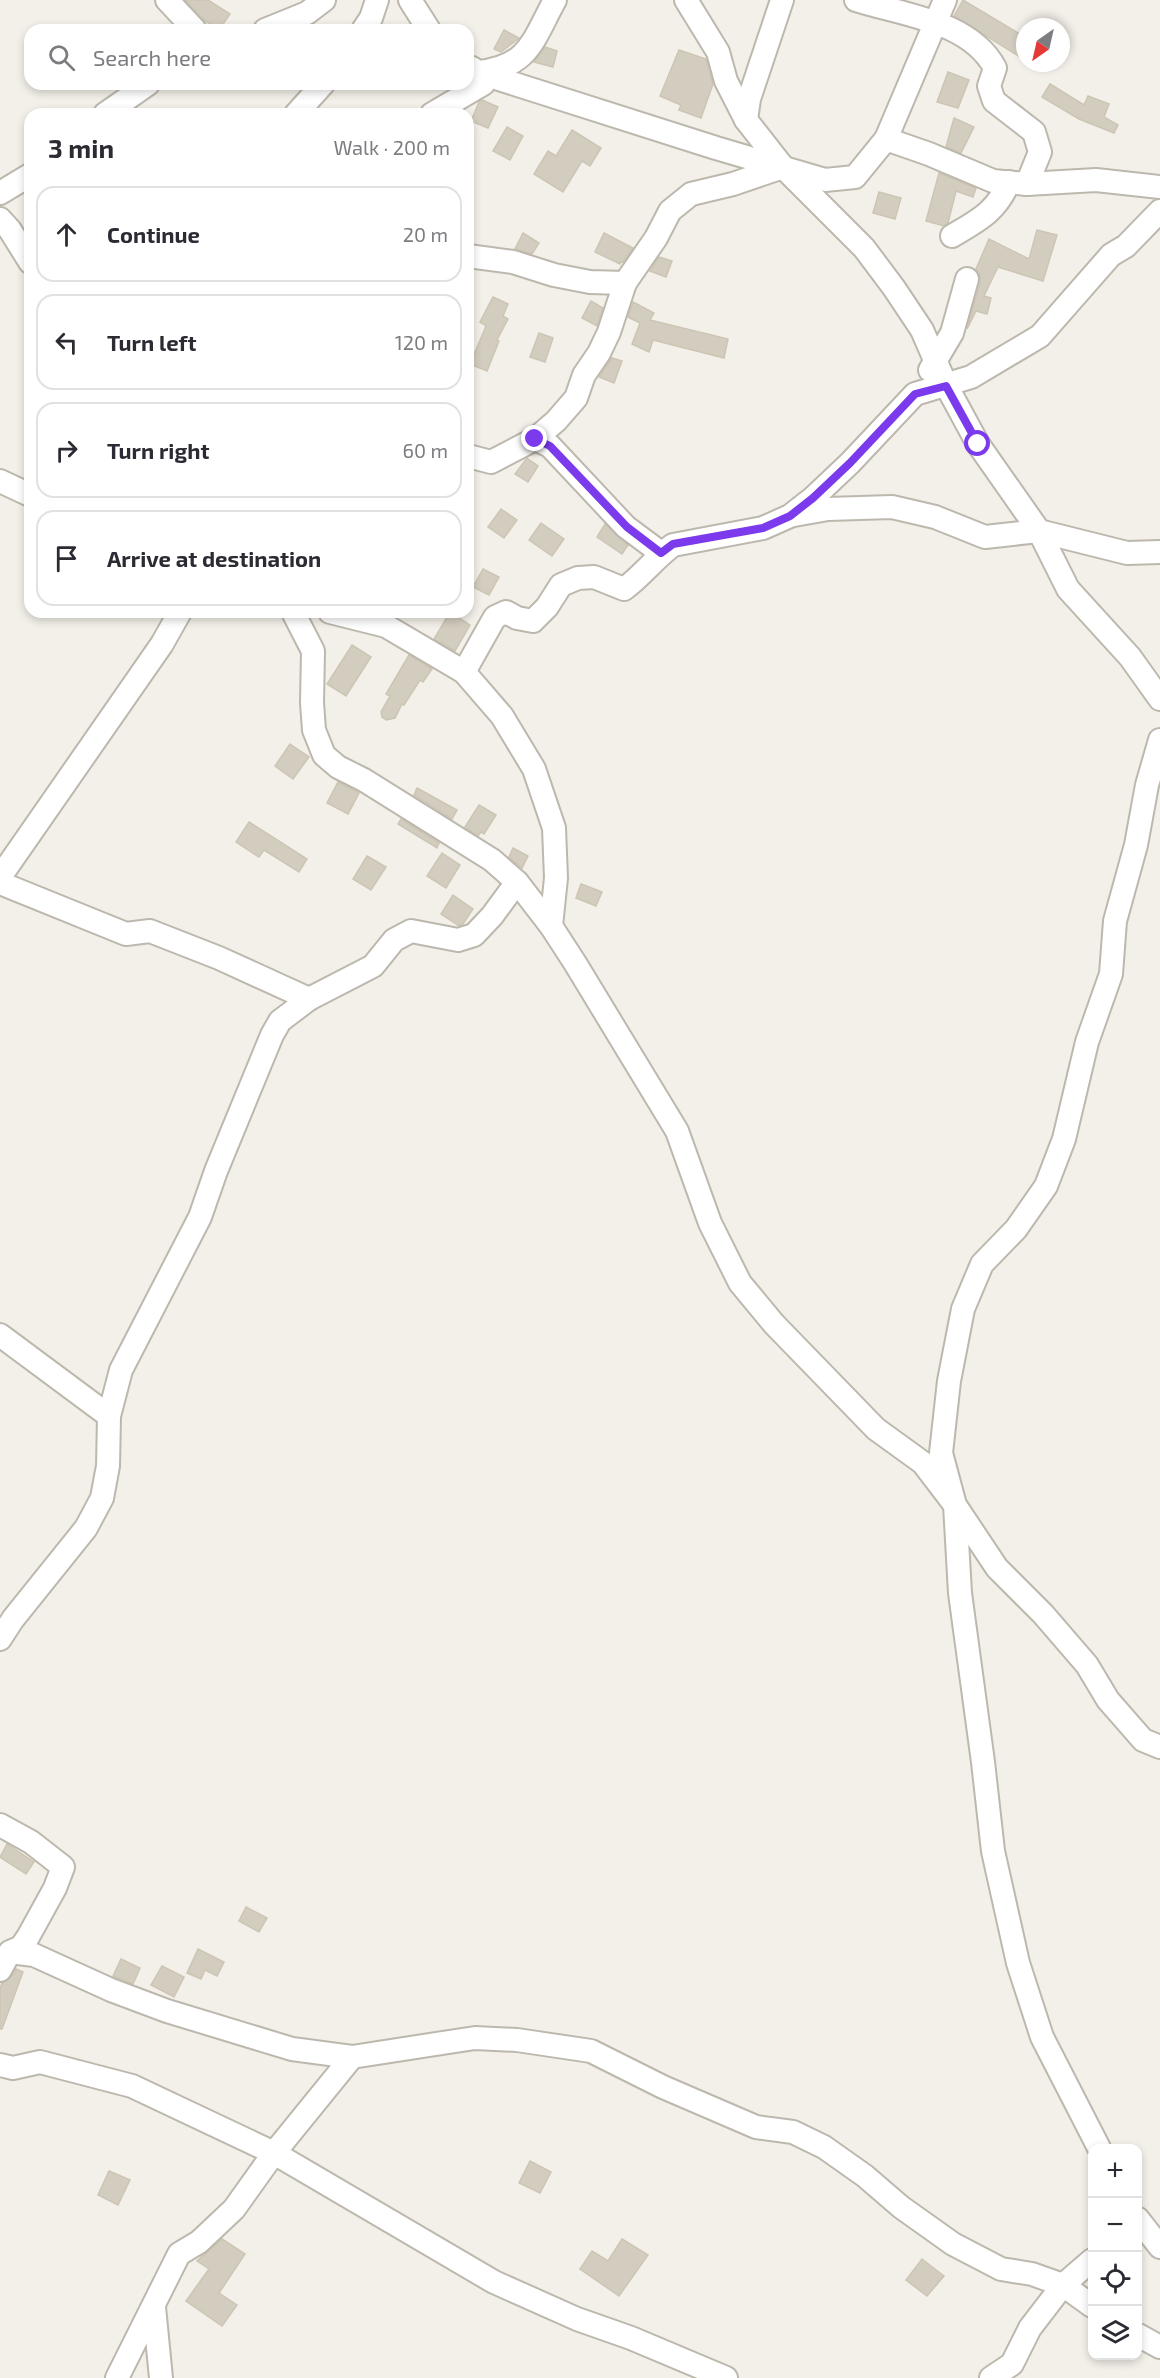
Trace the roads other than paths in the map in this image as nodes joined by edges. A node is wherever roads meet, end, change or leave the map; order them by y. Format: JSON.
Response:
{"nodes":[{"id":1,"x":167,"y":0,"type":"edge"},
{"id":2,"x":324,"y":0,"type":"edge"},
{"id":3,"x":377,"y":0,"type":"edge"},
{"id":4,"x":410,"y":0,"type":"edge"},
{"id":5,"x":555,"y":0,"type":"edge"},
{"id":6,"x":686,"y":0,"type":"edge"},
{"id":7,"x":782,"y":0,"type":"edge"},
{"id":8,"x":856,"y":0,"type":"edge"},
{"id":9,"x":945,"y":0,"type":"edge"},
{"id":10,"x":934,"y":22,"type":"junction"},
{"id":11,"x":189,"y":24,"type":"edge"},
{"id":12,"x":280,"y":24,"type":"edge"},
{"id":13,"x":367,"y":24,"type":"edge"},
{"id":14,"x":425,"y":24,"type":"edge"},
{"id":15,"x":474,"y":70,"type":"edge"},
{"id":16,"x":474,"y":71,"type":"edge"},
{"id":17,"x":474,"y":72,"type":"edge"},
{"id":18,"x":139,"y":90,"type":"edge"},
{"id":19,"x":318,"y":90,"type":"edge"},
{"id":20,"x":114,"y":108,"type":"edge"},
{"id":21,"x":301,"y":108,"type":"edge"},
{"id":22,"x":443,"y":108,"type":"edge"},
{"id":23,"x":746,"y":120,"type":"junction"},
{"id":24,"x":886,"y":139,"type":"junction"},
{"id":25,"x":783,"y":167,"type":"junction"},
{"id":26,"x":24,"y":179,"type":"edge"},
{"id":27,"x":1018,"y":183,"type":"junction"},
{"id":28,"x":1160,"y":187,"type":"edge"},
{"id":29,"x":0,"y":193,"type":"edge"},
{"id":30,"x":1160,"y":211,"type":"edge"},
{"id":31,"x":0,"y":219,"type":"edge"},
{"id":32,"x":952,"y":236,"type":"dead end"},
{"id":33,"x":24,"y":252,"type":"edge"},
{"id":34,"x":474,"y":257,"type":"edge"},
{"id":35,"x":967,"y":279,"type":"dead end"},
{"id":36,"x":625,"y":283,"type":"junction"},
{"id":37,"x":935,"y":361,"type":"junction"},
{"id":38,"x":946,"y":386,"type":"junction"},
{"id":39,"x":915,"y":394,"type":"junction"},
{"id":40,"x":535,"y":439,"type":"junction"},
{"id":41,"x":474,"y":458,"type":"edge"},
{"id":42,"x":0,"y":481,"type":"edge"},
{"id":43,"x":24,"y":492,"type":"edge"},
{"id":44,"x":790,"y":516,"type":"junction"},
{"id":45,"x":1039,"y":531,"type":"junction"},
{"id":46,"x":1160,"y":552,"type":"edge"},
{"id":47,"x":661,"y":553,"type":"junction"},
{"id":48,"x":177,"y":618,"type":"edge"},
{"id":49,"x":296,"y":618,"type":"edge"},
{"id":50,"x":352,"y":618,"type":"edge"},
{"id":51,"x":388,"y":618,"type":"edge"},
{"id":52,"x":397,"y":618,"type":"edge"},
{"id":53,"x":409,"y":641,"type":"junction"},
{"id":54,"x":464,"y":672,"type":"junction"},
{"id":55,"x":1160,"y":699,"type":"edge"},
{"id":56,"x":1160,"y":740,"type":"edge"},
{"id":57,"x":0,"y":877,"type":"edge"},
{"id":58,"x":517,"y":882,"type":"junction"},
{"id":59,"x":0,"y":883,"type":"edge"},
{"id":60,"x":551,"y":926,"type":"junction"},
{"id":61,"x":309,"y":999,"type":"junction"},
{"id":62,"x":0,"y":1335,"type":"edge"},
{"id":63,"x":109,"y":1416,"type":"junction"},
{"id":64,"x":955,"y":1505,"type":"junction"},
{"id":65,"x":0,"y":1639,"type":"edge"},
{"id":66,"x":1160,"y":1746,"type":"edge"},
{"id":67,"x":0,"y":1825,"type":"edge"},
{"id":68,"x":5,"y":1961,"type":"edge"},
{"id":69,"x":352,"y":2057,"type":"junction"},
{"id":70,"x":4,"y":2064,"type":"edge"},
{"id":71,"x":1097,"y":2144,"type":"edge"},
{"id":72,"x":274,"y":2153,"type":"junction"},
{"id":73,"x":1142,"y":2227,"type":"edge"},
{"id":74,"x":1160,"y":2247,"type":"edge"},
{"id":75,"x":1088,"y":2263,"type":"edge"},
{"id":76,"x":1063,"y":2285,"type":"junction"},
{"id":77,"x":1088,"y":2303,"type":"edge"},
{"id":78,"x":154,"y":2307,"type":"junction"},
{"id":79,"x":1142,"y":2338,"type":"edge"},
{"id":80,"x":1160,"y":2348,"type":"edge"},
{"id":81,"x":117,"y":2378,"type":"edge"},
{"id":82,"x":161,"y":2378,"type":"edge"},
{"id":83,"x":726,"y":2378,"type":"edge"},
{"id":84,"x":991,"y":2378,"type":"edge"}],
"edges":[{"from":1,"to":11,"type":"street"},
{"from":2,"to":12,"type":"street"},
{"from":3,"to":13,"type":"street"},
{"from":4,"to":14,"type":"street"},
{"from":5,"to":15,"type":"street"},
{"from":6,"to":23,"type":"street"},
{"from":7,"to":23,"type":"street"},
{"from":8,"to":10,"type":"street"},
{"from":9,"to":10,"type":"street"},
{"from":10,"to":24,"type":"street"},
{"from":10,"to":27,"type":"street"},
{"from":16,"to":25,"type":"street"},
{"from":17,"to":22,"type":"street"},
{"from":18,"to":20,"type":"street"},
{"from":19,"to":21,"type":"street"},
{"from":23,"to":25,"type":"street"},
{"from":24,"to":25,"type":"street"},
{"from":24,"to":27,"type":"street"},
{"from":25,"to":36,"type":"street"},
{"from":25,"to":37,"type":"street"},
{"from":26,"to":29,"type":"street"},
{"from":27,"to":28,"type":"street"},
{"from":27,"to":32,"type":"street"},
{"from":30,"to":38,"type":"street"},
{"from":31,"to":33,"type":"street"},
{"from":34,"to":36,"type":"street"},
{"from":35,"to":37,"type":"street"},
{"from":36,"to":40,"type":"street"},
{"from":37,"to":38,"type":"street"},
{"from":37,"to":39,"type":"street"},
{"from":38,"to":39,"type":"street"},
{"from":38,"to":45,"type":"street"},
{"from":39,"to":44,"type":"street"},
{"from":40,"to":41,"type":"street"},
{"from":40,"to":47,"type":"street"},
{"from":42,"to":43,"type":"street"},
{"from":44,"to":45,"type":"street"},
{"from":44,"to":47,"type":"street"},
{"from":45,"to":46,"type":"street"},
{"from":45,"to":55,"type":"street"},
{"from":47,"to":54,"type":"street"},
{"from":48,"to":57,"type":"street"},
{"from":49,"to":58,"type":"street"},
{"from":50,"to":53,"type":"street"},
{"from":51,"to":53,"type":"street"},
{"from":52,"to":53,"type":"street"},
{"from":53,"to":54,"type":"street"},
{"from":54,"to":60,"type":"street"},
{"from":56,"to":64,"type":"street"},
{"from":58,"to":60,"type":"street"},
{"from":58,"to":61,"type":"street"},
{"from":59,"to":61,"type":"street"},
{"from":60,"to":64,"type":"street"},
{"from":61,"to":63,"type":"street"},
{"from":62,"to":63,"type":"street"},
{"from":63,"to":65,"type":"street"},
{"from":64,"to":66,"type":"street"},
{"from":64,"to":71,"type":"street"},
{"from":67,"to":68,"type":"street"},
{"from":68,"to":69,"type":"street"},
{"from":69,"to":72,"type":"street"},
{"from":69,"to":76,"type":"street"},
{"from":70,"to":72,"type":"street"},
{"from":72,"to":78,"type":"street"},
{"from":72,"to":83,"type":"street"},
{"from":73,"to":74,"type":"street"},
{"from":75,"to":76,"type":"street"},
{"from":76,"to":77,"type":"street"},
{"from":76,"to":84,"type":"street"},
{"from":78,"to":81,"type":"street"},
{"from":78,"to":82,"type":"street"},
{"from":79,"to":80,"type":"street"}]}
